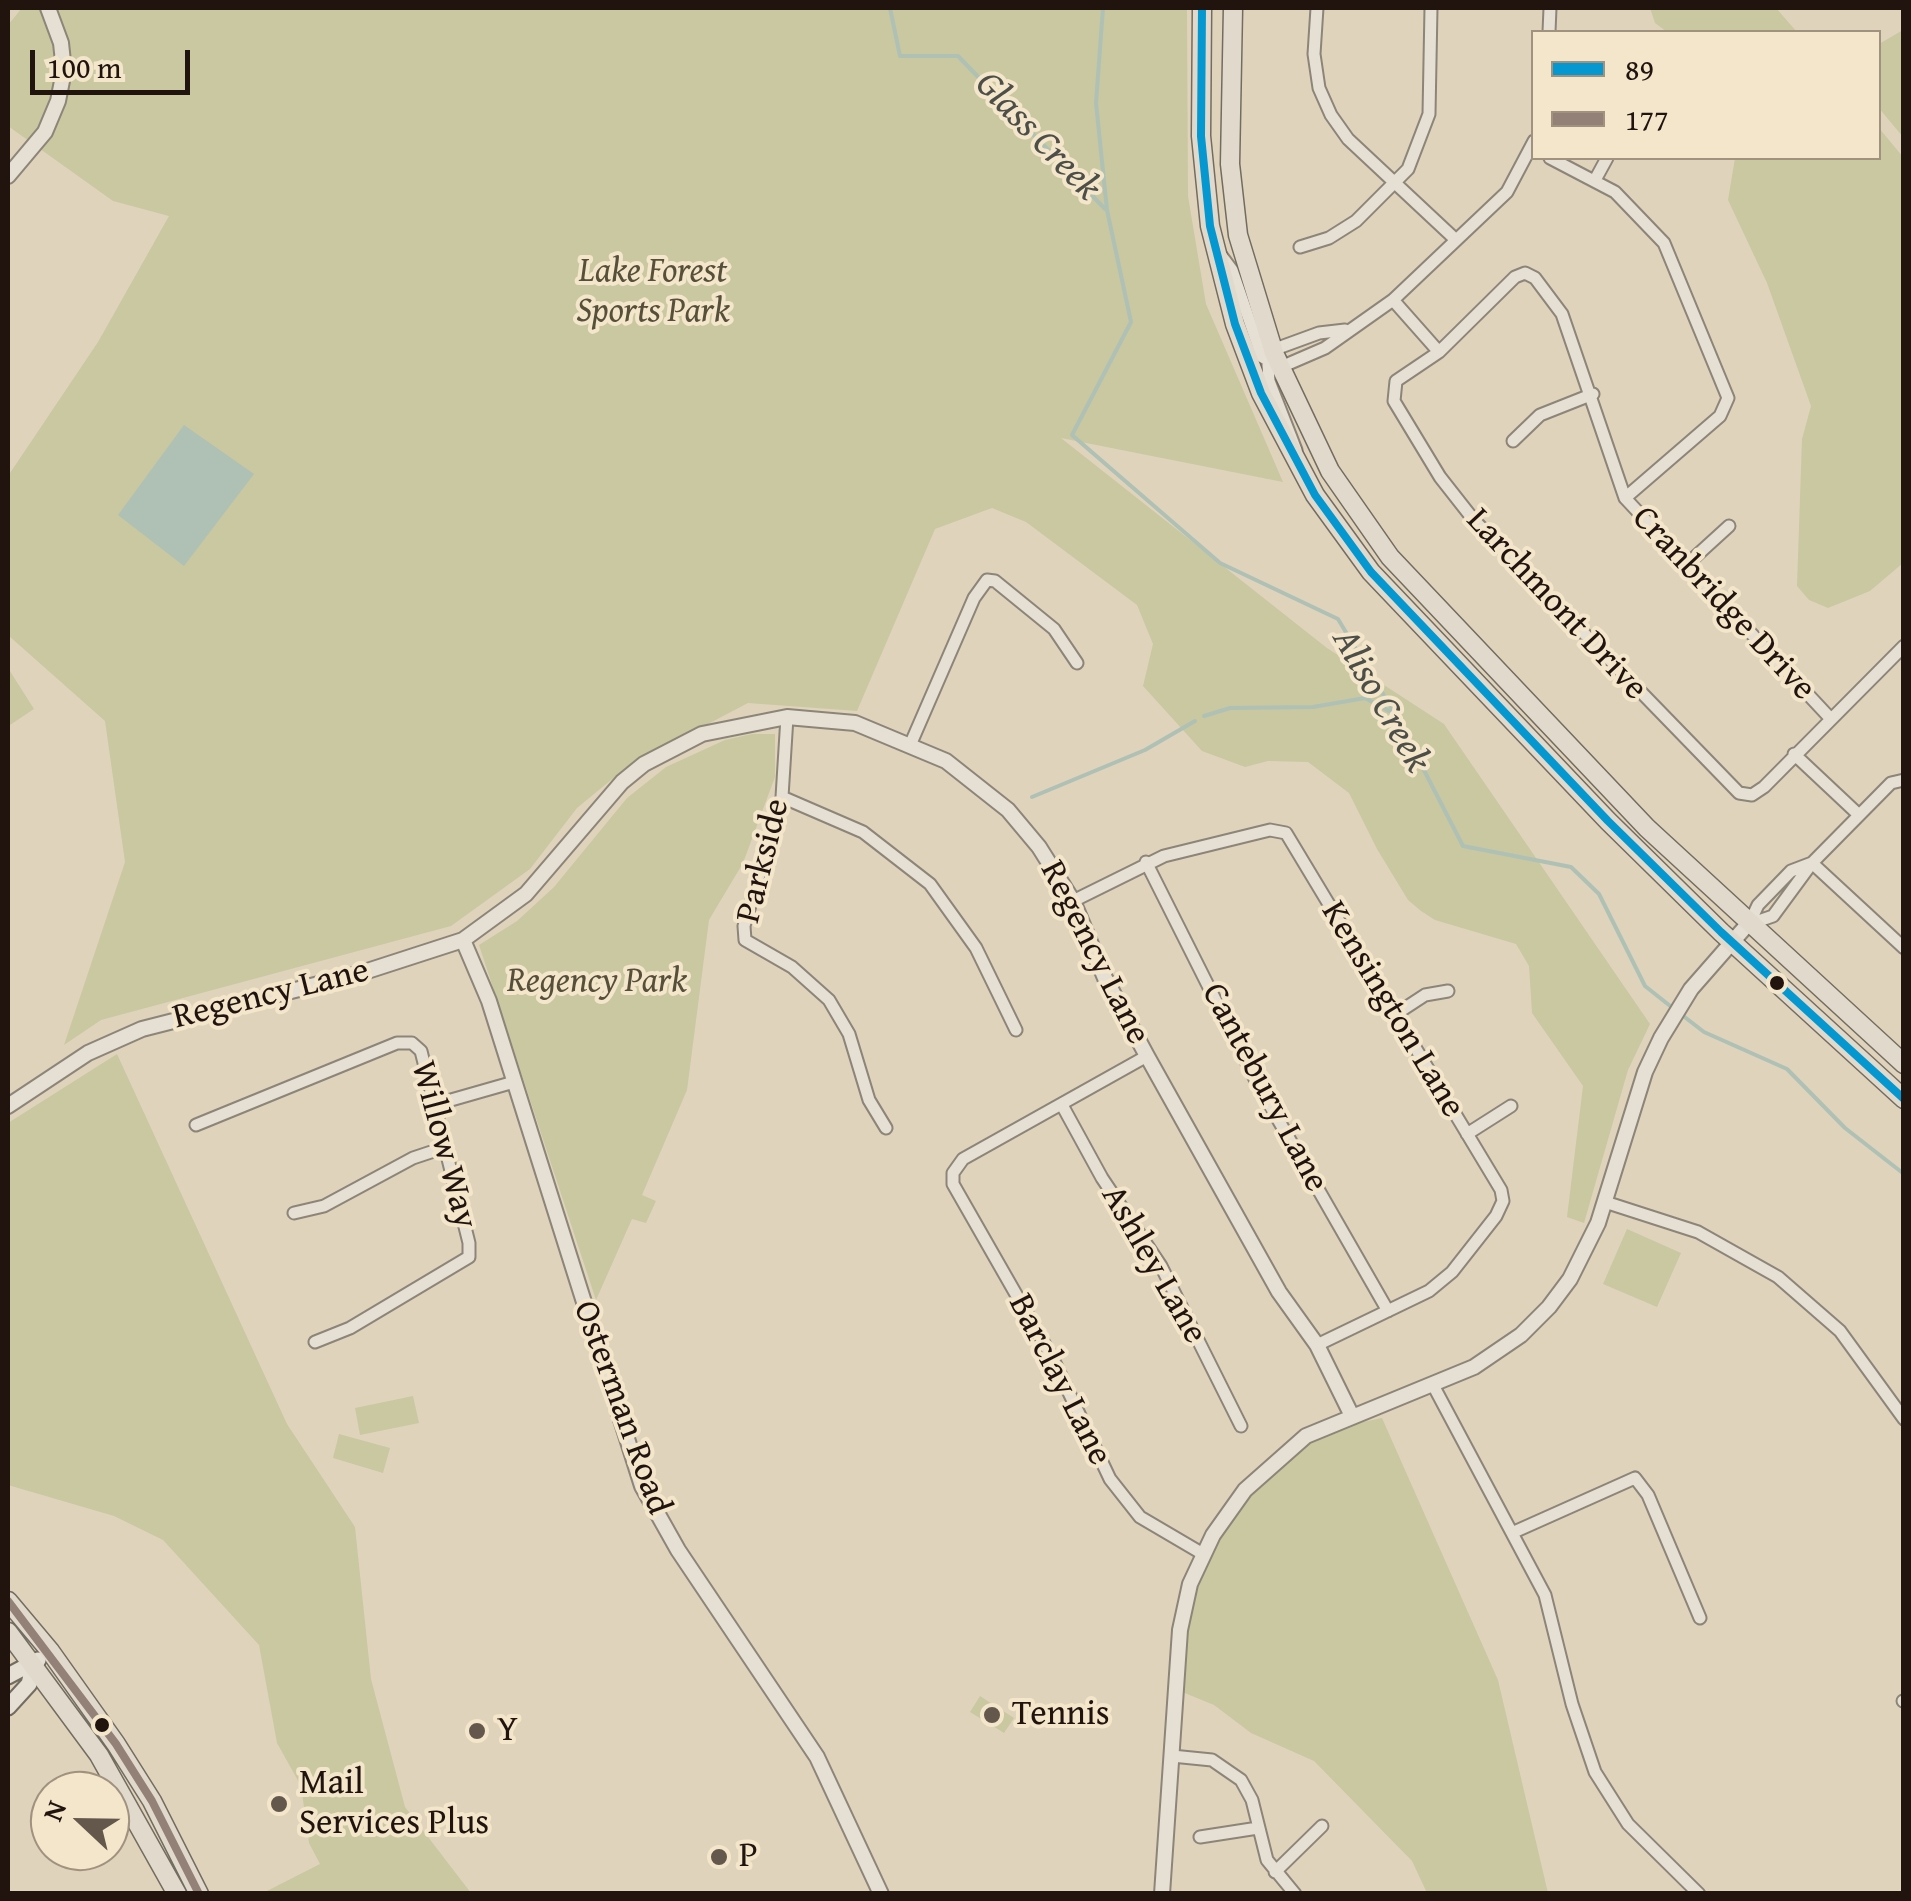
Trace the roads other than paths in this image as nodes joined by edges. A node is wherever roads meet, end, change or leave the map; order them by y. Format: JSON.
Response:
{"nodes":[{"id":1,"x":48,"y":8,"type":"edge"},
{"id":2,"x":1202,"y":8,"type":"edge"},
{"id":3,"x":1234,"y":8,"type":"edge"},
{"id":4,"x":1317,"y":8,"type":"edge"},
{"id":5,"x":1432,"y":8,"type":"edge"},
{"id":6,"x":1531,"y":148,"type":"edge"},
{"id":7,"x":1554,"y":160,"type":"edge"},
{"id":8,"x":1607,"y":160,"type":"edge"},
{"id":9,"x":8,"y":176,"type":"edge"},
{"id":10,"x":1595,"y":180,"type":"junction"},
{"id":11,"x":1396,"y":185,"type":"junction"},
{"id":12,"x":1456,"y":240,"type":"junction"},
{"id":13,"x":1215,"y":248,"type":"junction"},
{"id":14,"x":1300,"y":248,"type":"dead end"},
{"id":15,"x":1394,"y":300,"type":"junction"},
{"id":16,"x":1345,"y":330,"type":"junction"},
{"id":17,"x":1439,"y":352,"type":"junction"},
{"id":18,"x":1275,"y":361,"type":"junction"},
{"id":19,"x":1593,"y":394,"type":"junction"},
{"id":20,"x":1513,"y":441,"type":"dead end"},
{"id":21,"x":1298,"y":462,"type":"junction"},
{"id":22,"x":1624,"y":498,"type":"junction"},
{"id":23,"x":1729,"y":526,"type":"dead end"},
{"id":24,"x":1684,"y":567,"type":"junction"},
{"id":25,"x":1904,"y":646,"type":"edge"},
{"id":26,"x":1077,"y":663,"type":"dead end"},
{"id":27,"x":787,"y":717,"type":"junction"},
{"id":28,"x":1830,"y":718,"type":"junction"},
{"id":29,"x":911,"y":743,"type":"junction"},
{"id":30,"x":1794,"y":754,"type":"junction"},
{"id":31,"x":1903,"y":780,"type":"edge"},
{"id":32,"x":782,"y":797,"type":"junction"},
{"id":33,"x":1859,"y":815,"type":"junction"},
{"id":34,"x":1146,"y":862,"type":"junction"},
{"id":35,"x":1812,"y":863,"type":"junction"},
{"id":36,"x":1074,"y":900,"type":"junction"},
{"id":37,"x":1748,"y":924,"type":"junction"},
{"id":38,"x":463,"y":940,"type":"junction"},
{"id":39,"x":1732,"y":942,"type":"junction"},
{"id":40,"x":1904,"y":948,"type":"edge"},
{"id":41,"x":1448,"y":991,"type":"dead end"},
{"id":42,"x":1396,"y":1014,"type":"junction"},
{"id":43,"x":1016,"y":1030,"type":"dead end"},
{"id":44,"x":1147,"y":1056,"type":"junction"},
{"id":45,"x":1904,"y":1064,"type":"edge"},
{"id":46,"x":514,"y":1082,"type":"junction"},
{"id":47,"x":1904,"y":1099,"type":"edge"},
{"id":48,"x":436,"y":1104,"type":"junction"},
{"id":49,"x":1062,"y":1105,"type":"junction"},
{"id":50,"x":8,"y":1106,"type":"edge"},
{"id":51,"x":1511,"y":1106,"type":"dead end"},
{"id":52,"x":196,"y":1125,"type":"dead end"},
{"id":53,"x":886,"y":1128,"type":"dead end"},
{"id":54,"x":1466,"y":1134,"type":"junction"},
{"id":55,"x":446,"y":1147,"type":"junction"},
{"id":56,"x":1606,"y":1202,"type":"junction"},
{"id":57,"x":294,"y":1214,"type":"dead end"},
{"id":58,"x":1388,"y":1311,"type":"junction"},
{"id":59,"x":315,"y":1342,"type":"dead end"},
{"id":60,"x":1317,"y":1345,"type":"junction"},
{"id":61,"x":1433,"y":1385,"type":"junction"},
{"id":62,"x":1352,"y":1414,"type":"junction"},
{"id":63,"x":1904,"y":1419,"type":"edge"},
{"id":64,"x":1240,"y":1426,"type":"dead end"},
{"id":65,"x":1514,"y":1532,"type":"junction"},
{"id":66,"x":1202,"y":1554,"type":"junction"},
{"id":67,"x":8,"y":1601,"type":"edge"},
{"id":68,"x":1700,"y":1618,"type":"dead end"},
{"id":69,"x":8,"y":1632,"type":"edge"},
{"id":70,"x":50,"y":1650,"type":"junction"},
{"id":71,"x":34,"y":1663,"type":"junction"},
{"id":72,"x":8,"y":1676,"type":"edge"},
{"id":73,"x":8,"y":1707,"type":"edge"},
{"id":74,"x":1172,"y":1756,"type":"junction"},
{"id":75,"x":1322,"y":1826,"type":"dead end"},
{"id":76,"x":1258,"y":1828,"type":"junction"},
{"id":77,"x":1200,"y":1837,"type":"dead end"},
{"id":78,"x":1274,"y":1872,"type":"junction"},
{"id":79,"x":1288,"y":1891,"type":"edge"},
{"id":80,"x":177,"y":1894,"type":"edge"},
{"id":81,"x":199,"y":1894,"type":"edge"},
{"id":82,"x":881,"y":1894,"type":"edge"},
{"id":83,"x":1162,"y":1894,"type":"edge"},
{"id":84,"x":1699,"y":1894,"type":"edge"}],
"edges":[{"from":1,"to":9,"type":"street"},
{"from":2,"to":13,"type":"main road"},
{"from":3,"to":18,"type":"main road"},
{"from":4,"to":11,"type":"street"},
{"from":5,"to":11,"type":"street"},
{"from":6,"to":12,"type":"street"},
{"from":7,"to":10,"type":"street"},
{"from":8,"to":10,"type":"street"},
{"from":10,"to":22,"type":"street"},
{"from":11,"to":12,"type":"street"},
{"from":11,"to":14,"type":"street"},
{"from":12,"to":15,"type":"street"},
{"from":13,"to":18,"type":"street"},
{"from":13,"to":21,"type":"main road"},
{"from":15,"to":16,"type":"street"},
{"from":15,"to":17,"type":"street"},
{"from":16,"to":18,"type":"street"},
{"from":16,"to":18,"type":"street"},
{"from":17,"to":19,"type":"street","name":"Cranbridge Drive"},
{"from":17,"to":30,"type":"street","name":"Larchmont Drive"},
{"from":18,"to":21,"type":"street"},
{"from":18,"to":37,"type":"main road"},
{"from":19,"to":20,"type":"street"},
{"from":19,"to":22,"type":"street","name":"Cranbridge Drive"},
{"from":21,"to":39,"type":"main road"},
{"from":22,"to":24,"type":"street","name":"Cranbridge Drive"},
{"from":23,"to":24,"type":"street"},
{"from":24,"to":28,"type":"street","name":"Cranbridge Drive"},
{"from":25,"to":28,"type":"street"},
{"from":26,"to":29,"type":"street"},
{"from":27,"to":29,"type":"street","name":"Regency Lane"},
{"from":27,"to":32,"type":"street","name":"Parkside"},
{"from":27,"to":38,"type":"street","name":"Regency Lane"},
{"from":28,"to":30,"type":"street"},
{"from":29,"to":36,"type":"street","name":"Regency Lane"},
{"from":30,"to":33,"type":"street"},
{"from":31,"to":33,"type":"street"},
{"from":32,"to":43,"type":"street"},
{"from":32,"to":53,"type":"street","name":"Parkside"},
{"from":33,"to":35,"type":"street"},
{"from":34,"to":36,"type":"street"},
{"from":34,"to":42,"type":"street","name":"Kensington Lane"},
{"from":34,"to":58,"type":"street","name":"Cantebury Lane"},
{"from":35,"to":37,"type":"street"},
{"from":35,"to":40,"type":"street"},
{"from":36,"to":44,"type":"street","name":"Regency Lane"},
{"from":37,"to":39,"type":"street"},
{"from":37,"to":45,"type":"main road"},
{"from":38,"to":46,"type":"street","name":"Osterman Road"},
{"from":38,"to":50,"type":"street","name":"Regency Lane"},
{"from":39,"to":47,"type":"main road"},
{"from":39,"to":56,"type":"street"},
{"from":41,"to":42,"type":"street"},
{"from":42,"to":54,"type":"street","name":"Kensington Lane"},
{"from":44,"to":49,"type":"street"},
{"from":44,"to":60,"type":"street","name":"Regency Lane"},
{"from":46,"to":48,"type":"street"},
{"from":46,"to":82,"type":"street","name":"Osterman Road"},
{"from":48,"to":52,"type":"street","name":"Willow Way"},
{"from":48,"to":55,"type":"street","name":"Willow Way"},
{"from":49,"to":64,"type":"street","name":"Ashley Lane"},
{"from":49,"to":66,"type":"street","name":"Barclay Lane"},
{"from":51,"to":54,"type":"street"},
{"from":54,"to":58,"type":"street","name":"Kensington Lane"},
{"from":55,"to":57,"type":"street"},
{"from":55,"to":59,"type":"street","name":"Willow Way"},
{"from":56,"to":61,"type":"street"},
{"from":56,"to":63,"type":"street"},
{"from":58,"to":60,"type":"street"},
{"from":60,"to":62,"type":"street","name":"Regency Lane"},
{"from":61,"to":62,"type":"street"},
{"from":61,"to":65,"type":"street"},
{"from":62,"to":66,"type":"street"},
{"from":65,"to":68,"type":"street"},
{"from":65,"to":84,"type":"street"},
{"from":66,"to":74,"type":"street"},
{"from":67,"to":70,"type":"main road"},
{"from":69,"to":71,"type":"main road"},
{"from":70,"to":71,"type":"main road"},
{"from":70,"to":81,"type":"main road"},
{"from":71,"to":72,"type":"main road"},
{"from":71,"to":73,"type":"main road"},
{"from":71,"to":80,"type":"main road"},
{"from":74,"to":76,"type":"street"},
{"from":74,"to":83,"type":"street"},
{"from":75,"to":78,"type":"street"},
{"from":76,"to":77,"type":"street"},
{"from":76,"to":78,"type":"street"},
{"from":78,"to":79,"type":"street"}]}
